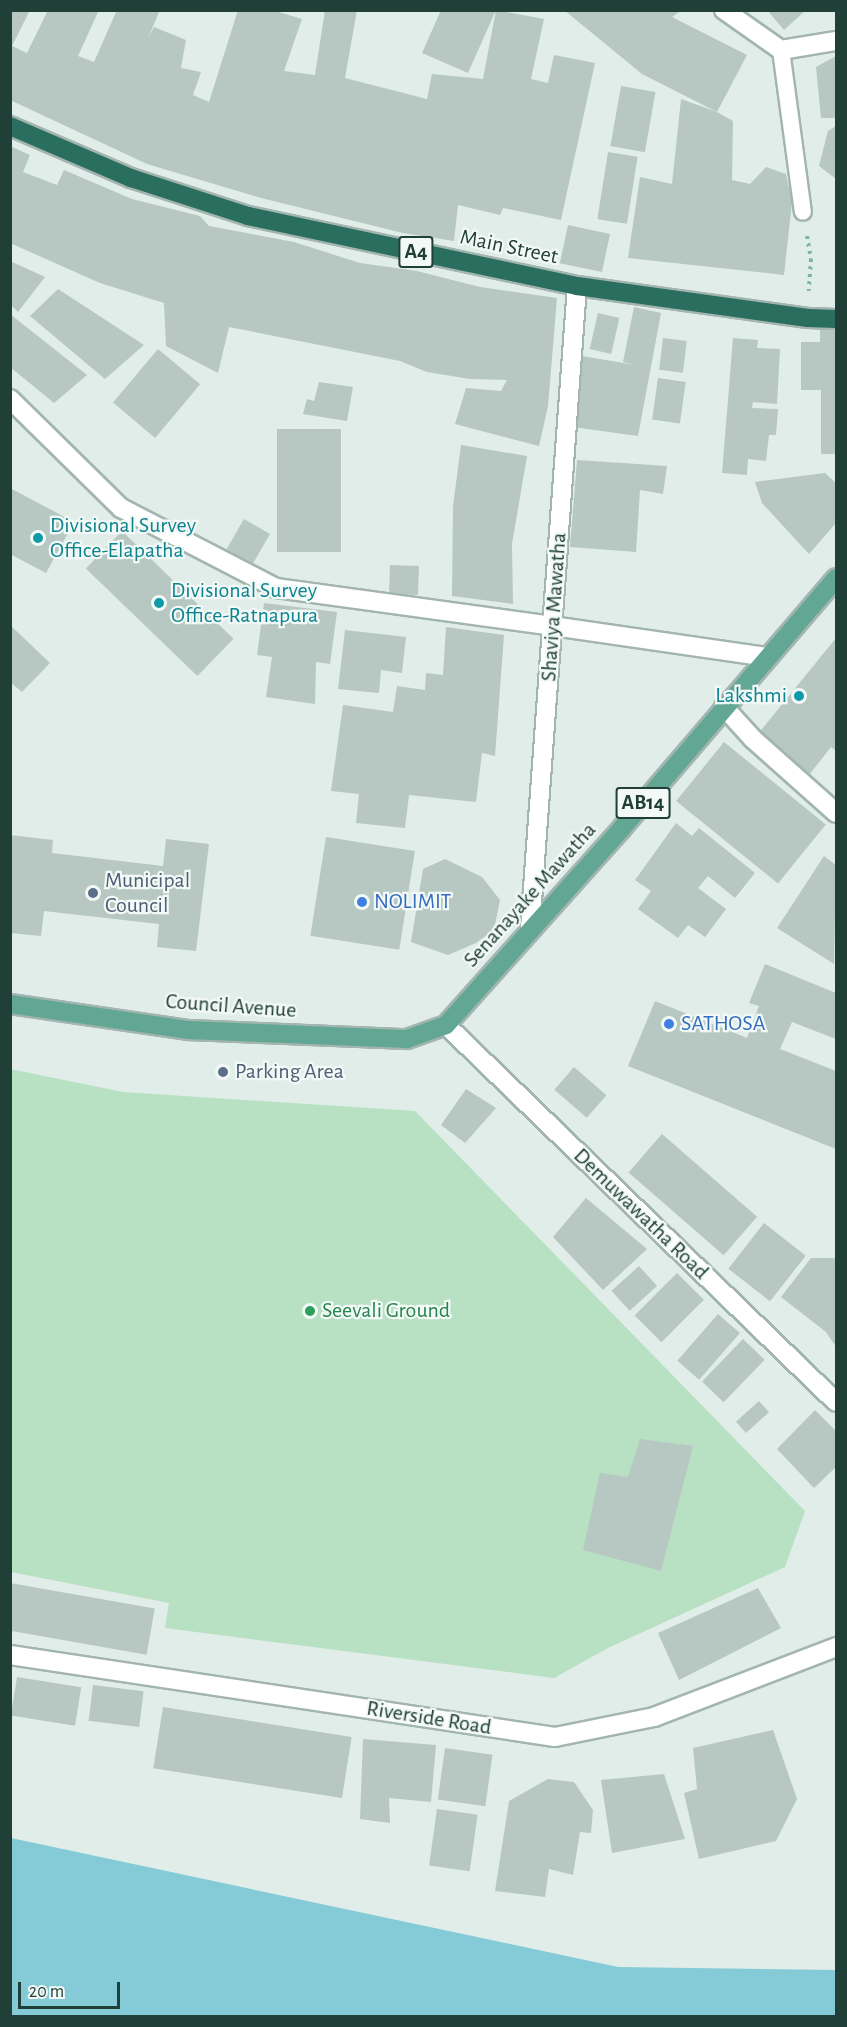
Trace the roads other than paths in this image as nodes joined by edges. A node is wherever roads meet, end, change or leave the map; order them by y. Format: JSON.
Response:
{"nodes":[{"id":1,"x":724,"y":10,"type":"edge"},
{"id":2,"x":837,"y":41,"type":"edge"},
{"id":3,"x":781,"y":50,"type":"junction"},
{"id":4,"x":10,"y":126,"type":"edge"},
{"id":5,"x":803,"y":212,"type":"road end"},
{"id":6,"x":577,"y":286,"type":"junction"},
{"id":7,"x":837,"y":319,"type":"edge"},
{"id":8,"x":10,"y":399,"type":"edge"},
{"id":9,"x":837,"y":578,"type":"edge"},
{"id":10,"x":552,"y":626,"type":"junction"},
{"id":11,"x":768,"y":657,"type":"junction"},
{"id":12,"x":724,"y":706,"type":"junction"},
{"id":13,"x":837,"y":813,"type":"edge"},
{"id":14,"x":530,"y":929,"type":"junction"},
{"id":15,"x":10,"y":1004,"type":"edge"},
{"id":16,"x":446,"y":1025,"type":"junction"},
{"id":17,"x":837,"y":1402,"type":"edge"},
{"id":18,"x":837,"y":1647,"type":"edge"},
{"id":19,"x":10,"y":1655,"type":"edge"}],
"edges":[{"from":1,"to":3,"type":"street"},
{"from":2,"to":3,"type":"street"},
{"from":3,"to":5,"type":"lane"},
{"from":4,"to":6,"type":"highway","name":"Main Street","number":"A4"},
{"from":6,"to":7,"type":"highway","name":"Main Street","number":"A4"},
{"from":6,"to":10,"type":"street","name":"Shaviya Mawatha"},
{"from":8,"to":10,"type":"street"},
{"from":9,"to":11,"type":"main road","name":"Senanayake Mawatha","number":"AB14"},
{"from":10,"to":11,"type":"street"},
{"from":10,"to":14,"type":"street","name":"Shaviya Mawatha"},
{"from":11,"to":12,"type":"main road","name":"Senanayake Mawatha","number":"AB14"},
{"from":12,"to":13,"type":"street"},
{"from":12,"to":14,"type":"main road","name":"Senanayake Mawatha","number":"AB14"},
{"from":14,"to":16,"type":"main road","name":"Senanayake Mawatha","number":"AB14"},
{"from":15,"to":16,"type":"main road","name":"Council Avenue","number":"AB14"},
{"from":16,"to":17,"type":"street","name":"Demuwawatha Road"},
{"from":18,"to":19,"type":"street","name":"Riverside Road"}]}
